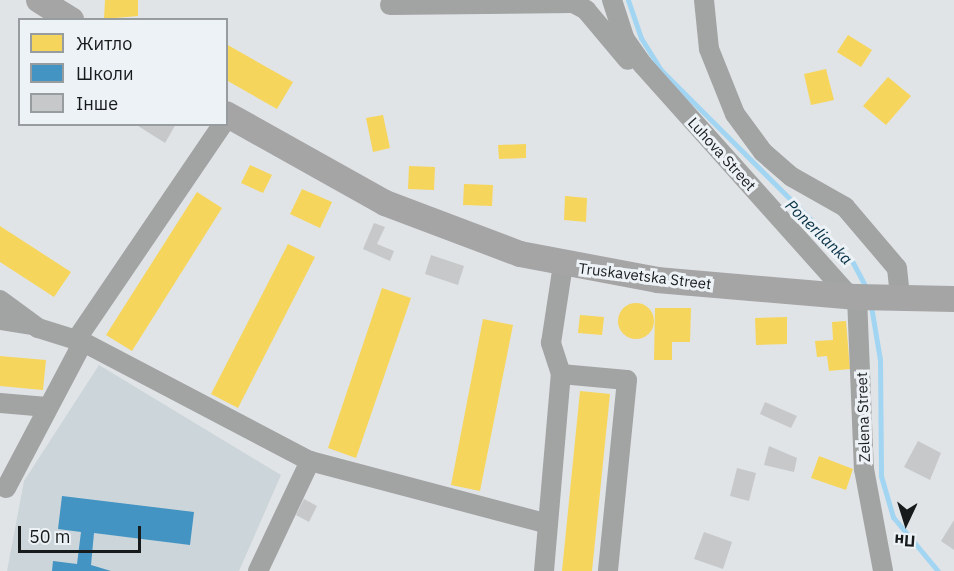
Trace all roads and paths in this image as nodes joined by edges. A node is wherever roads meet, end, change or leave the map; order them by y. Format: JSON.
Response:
{"nodes":[{"id":1,"x":39,"y":0,"type":"edge"},
{"id":2,"x":612,"y":0,"type":"edge"},
{"id":3,"x":704,"y":0,"type":"edge"},
{"id":4,"x":390,"y":5,"type":"dead end"},
{"id":5,"x":67,"y":18,"type":"edge"},
{"id":6,"x":642,"y":64,"type":"junction"},
{"id":7,"x":228,"y":119,"type":"edge"},
{"id":8,"x":222,"y":126,"type":"edge"},
{"id":9,"x":563,"y":265,"type":"junction"},
{"id":10,"x":871,"y":298,"type":"junction"},
{"id":11,"x":954,"y":299,"type":"edge"},
{"id":12,"x":0,"y":300,"type":"edge"},
{"id":13,"x":0,"y":320,"type":"edge"},
{"id":14,"x":38,"y":328,"type":"junction"},
{"id":15,"x":79,"y":341,"type":"junction"},
{"id":16,"x":561,"y":374,"type":"junction"},
{"id":17,"x":0,"y":403,"type":"edge"},
{"id":18,"x":47,"y":407,"type":"junction"},
{"id":19,"x":310,"y":461,"type":"junction"},
{"id":20,"x":6,"y":488,"type":"dead end"},
{"id":21,"x":548,"y":524,"type":"junction"},
{"id":22,"x":258,"y":571,"type":"edge"},
{"id":23,"x":544,"y":571,"type":"edge"},
{"id":24,"x":608,"y":571,"type":"edge"},
{"id":25,"x":884,"y":571,"type":"edge"}],
"edges":[{"from":1,"to":5,"type":"main road"},
{"from":2,"to":6,"type":"street","name":"Luhova Street"},
{"from":3,"to":10,"type":"street"},
{"from":4,"to":6,"type":"street"},
{"from":6,"to":10,"type":"street","name":"Luhova Street"},
{"from":7,"to":9,"type":"main road","name":"Truskavetska Street"},
{"from":8,"to":15,"type":"street"},
{"from":9,"to":10,"type":"main road","name":"Truskavetska Street"},
{"from":9,"to":16,"type":"street"},
{"from":10,"to":11,"type":"main road","name":"Truskavetska Street"},
{"from":10,"to":25,"type":"street","name":"Zelena Street"},
{"from":12,"to":14,"type":"street"},
{"from":13,"to":14,"type":"street"},
{"from":14,"to":15,"type":"street"},
{"from":15,"to":18,"type":"street"},
{"from":15,"to":19,"type":"street"},
{"from":16,"to":21,"type":"street"},
{"from":16,"to":24,"type":"street"},
{"from":17,"to":18,"type":"street"},
{"from":18,"to":20,"type":"street"},
{"from":19,"to":21,"type":"street"},
{"from":19,"to":22,"type":"street"},
{"from":21,"to":23,"type":"street"}]}
